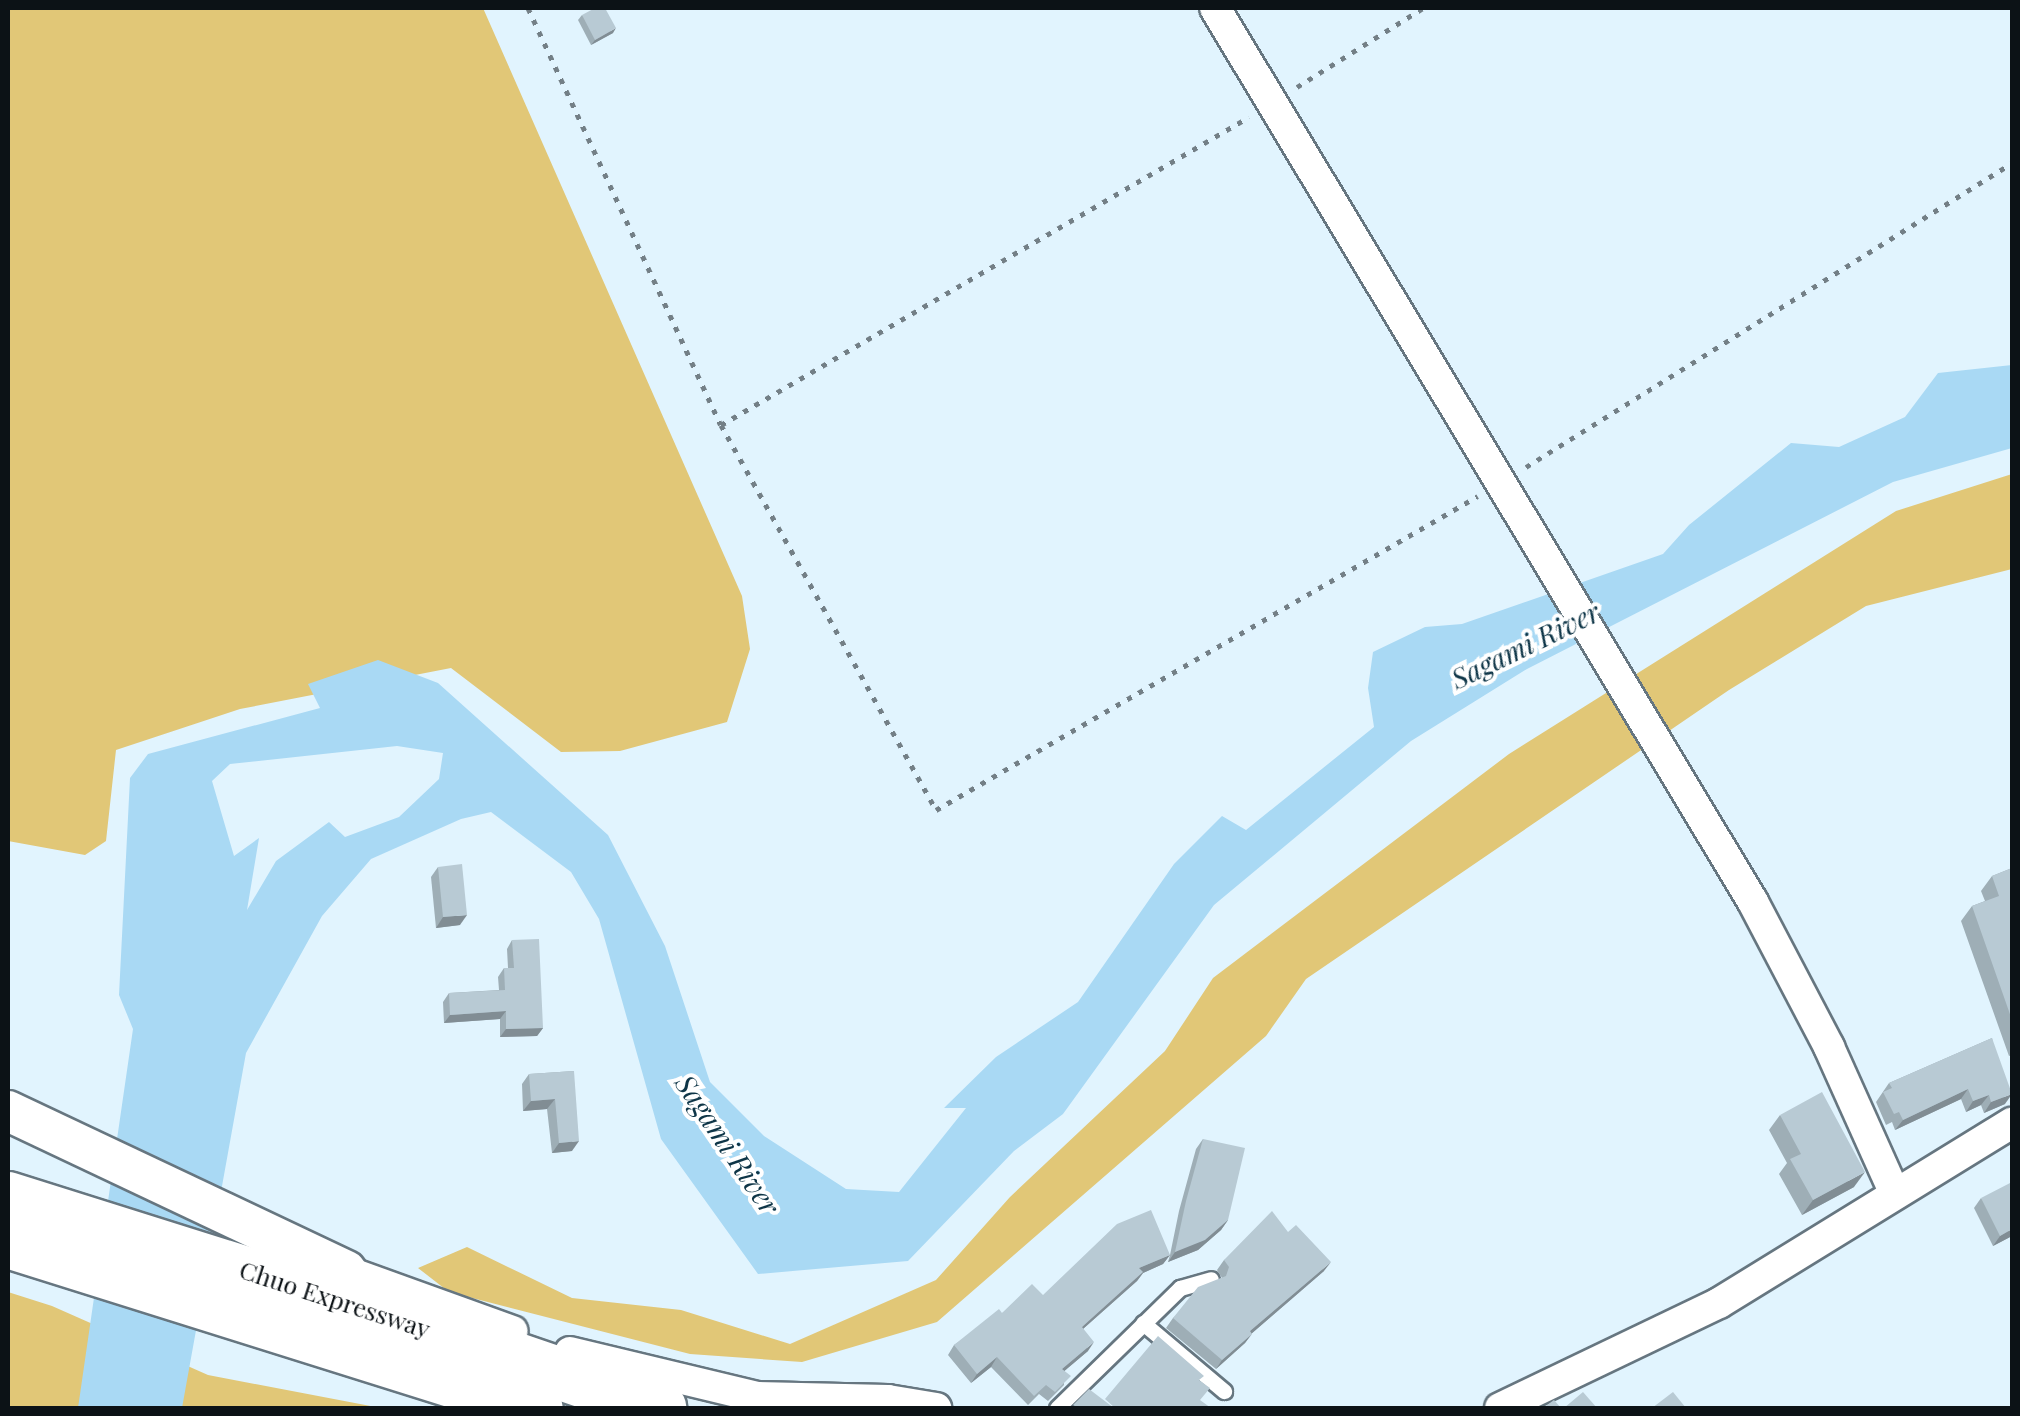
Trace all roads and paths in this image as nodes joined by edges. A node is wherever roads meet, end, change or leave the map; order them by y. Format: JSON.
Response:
{"nodes":[{"id":1,"x":528,"y":8,"type":"edge"},
{"id":2,"x":1214,"y":8,"type":"edge"},
{"id":3,"x":1423,"y":8,"type":"edge"},
{"id":4,"x":1272,"y":103,"type":"junction"},
{"id":5,"x":2012,"y":163,"type":"edge"},
{"id":6,"x":721,"y":426,"type":"junction"},
{"id":7,"x":1502,"y":482,"type":"junction"},
{"id":8,"x":8,"y":1111,"type":"edge"},
{"id":9,"x":2012,"y":1124,"type":"edge"},
{"id":10,"x":1895,"y":1194,"type":"junction"},
{"id":11,"x":8,"y":1198,"type":"edge"},
{"id":12,"x":8,"y":1242,"type":"edge"},
{"id":13,"x":346,"y":1271,"type":"joint"},
{"id":14,"x":1211,"y":1278,"type":"edge"},
{"id":15,"x":1142,"y":1323,"type":"junction"},
{"id":16,"x":1224,"y":1391,"type":"dead end"},
{"id":17,"x":754,"y":1403,"type":"edge"},
{"id":18,"x":537,"y":1408,"type":"edge"},
{"id":19,"x":660,"y":1408,"type":"edge"},
{"id":20,"x":936,"y":1408,"type":"edge"},
{"id":21,"x":1057,"y":1408,"type":"edge"},
{"id":22,"x":1500,"y":1408,"type":"edge"}],
"edges":[{"from":1,"to":6,"type":"path"},
{"from":2,"to":4,"type":"street"},
{"from":3,"to":4,"type":"path"},
{"from":4,"to":6,"type":"path"},
{"from":4,"to":7,"type":"street"},
{"from":5,"to":7,"type":"path"},
{"from":6,"to":7,"type":"path"},
{"from":7,"to":10,"type":"street"},
{"from":8,"to":13,"type":"street"},
{"from":9,"to":10,"type":"street"},
{"from":10,"to":22,"type":"street"},
{"from":11,"to":19,"type":"highway","name":"Chuo Expressway"},
{"from":12,"to":18,"type":"highway","name":"Chuo Expressway"},
{"from":13,"to":17,"type":"street"},
{"from":14,"to":15,"type":"lane"},
{"from":15,"to":16,"type":"lane"},
{"from":15,"to":21,"type":"lane"},
{"from":17,"to":20,"type":"street"}]}
